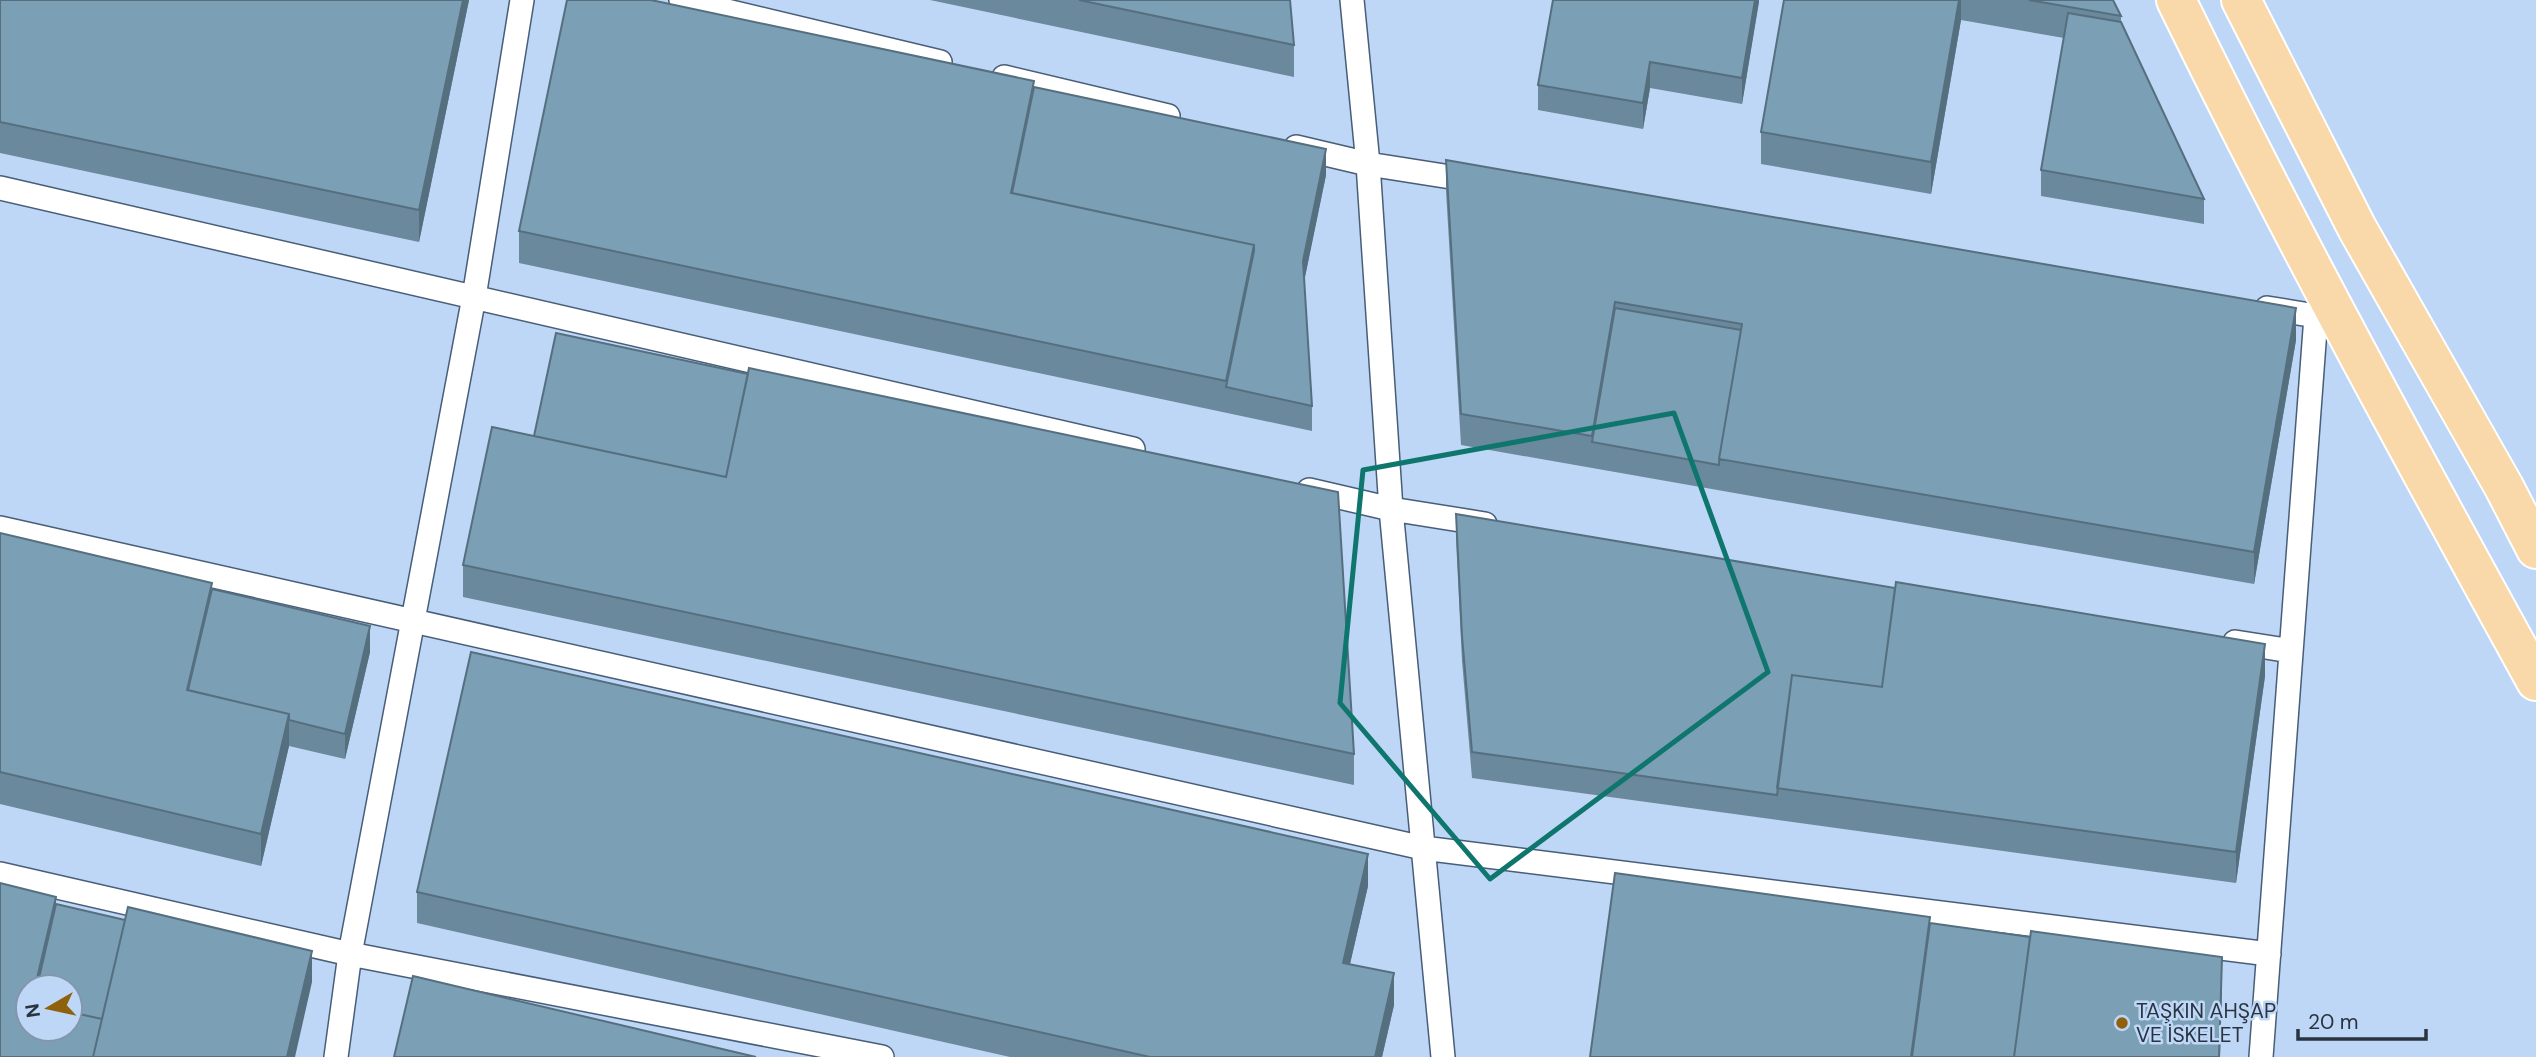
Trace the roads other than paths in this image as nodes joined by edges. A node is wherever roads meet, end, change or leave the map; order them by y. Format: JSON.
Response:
{"nodes":[{"id":1,"x":522,"y":0,"type":"edge"},
{"id":2,"x":681,"y":0,"type":"edge"},
{"id":3,"x":1352,"y":0,"type":"edge"},
{"id":4,"x":2176,"y":0,"type":"edge"},
{"id":5,"x":2241,"y":0,"type":"edge"},
{"id":6,"x":1193,"y":122,"type":"edge"},
{"id":7,"x":1274,"y":142,"type":"edge"},
{"id":8,"x":1368,"y":164,"type":"junction"},
{"id":9,"x":1492,"y":184,"type":"edge"},
{"id":10,"x":0,"y":188,"type":"edge"},
{"id":11,"x":474,"y":298,"type":"junction"},
{"id":12,"x":2248,"y":305,"type":"edge"},
{"id":13,"x":2326,"y":313,"type":"junction"},
{"id":14,"x":1148,"y":453,"type":"edge"},
{"id":15,"x":1283,"y":484,"type":"edge"},
{"id":16,"x":1391,"y":509,"type":"junction"},
{"id":17,"x":1500,"y":526,"type":"edge"},
{"id":18,"x":0,"y":528,"type":"edge"},
{"id":19,"x":2536,"y":549,"type":"edge"},
{"id":20,"x":413,"y":619,"type":"junction"},
{"id":21,"x":2210,"y":638,"type":"edge"},
{"id":22,"x":2291,"y":651,"type":"junction"},
{"id":23,"x":2536,"y":681,"type":"edge"},
{"id":24,"x":1423,"y":848,"type":"junction"},
{"id":25,"x":0,"y":874,"type":"edge"},
{"id":26,"x":350,"y":954,"type":"junction"},
{"id":27,"x":2269,"y":954,"type":"junction"},
{"id":28,"x":337,"y":1057,"type":"edge"},
{"id":29,"x":882,"y":1057,"type":"edge"},
{"id":30,"x":1443,"y":1057,"type":"edge"},
{"id":31,"x":2261,"y":1057,"type":"edge"}],
"edges":[{"from":1,"to":11,"type":"lane"},
{"from":2,"to":6,"type":"lane"},
{"from":3,"to":8,"type":"lane"},
{"from":4,"to":13,"type":"main road"},
{"from":5,"to":19,"type":"main road"},
{"from":7,"to":8,"type":"lane"},
{"from":8,"to":9,"type":"lane"},
{"from":8,"to":16,"type":"lane"},
{"from":10,"to":11,"type":"lane"},
{"from":11,"to":14,"type":"lane"},
{"from":11,"to":20,"type":"lane"},
{"from":12,"to":13,"type":"lane"},
{"from":13,"to":22,"type":"lane"},
{"from":13,"to":23,"type":"main road"},
{"from":15,"to":16,"type":"lane"},
{"from":16,"to":17,"type":"lane"},
{"from":16,"to":24,"type":"lane"},
{"from":18,"to":20,"type":"lane"},
{"from":20,"to":24,"type":"lane"},
{"from":20,"to":26,"type":"lane"},
{"from":21,"to":22,"type":"lane"},
{"from":22,"to":27,"type":"lane"},
{"from":24,"to":27,"type":"lane"},
{"from":24,"to":30,"type":"lane"},
{"from":25,"to":26,"type":"lane"},
{"from":26,"to":28,"type":"lane"},
{"from":26,"to":29,"type":"lane"},
{"from":27,"to":31,"type":"lane"}]}
